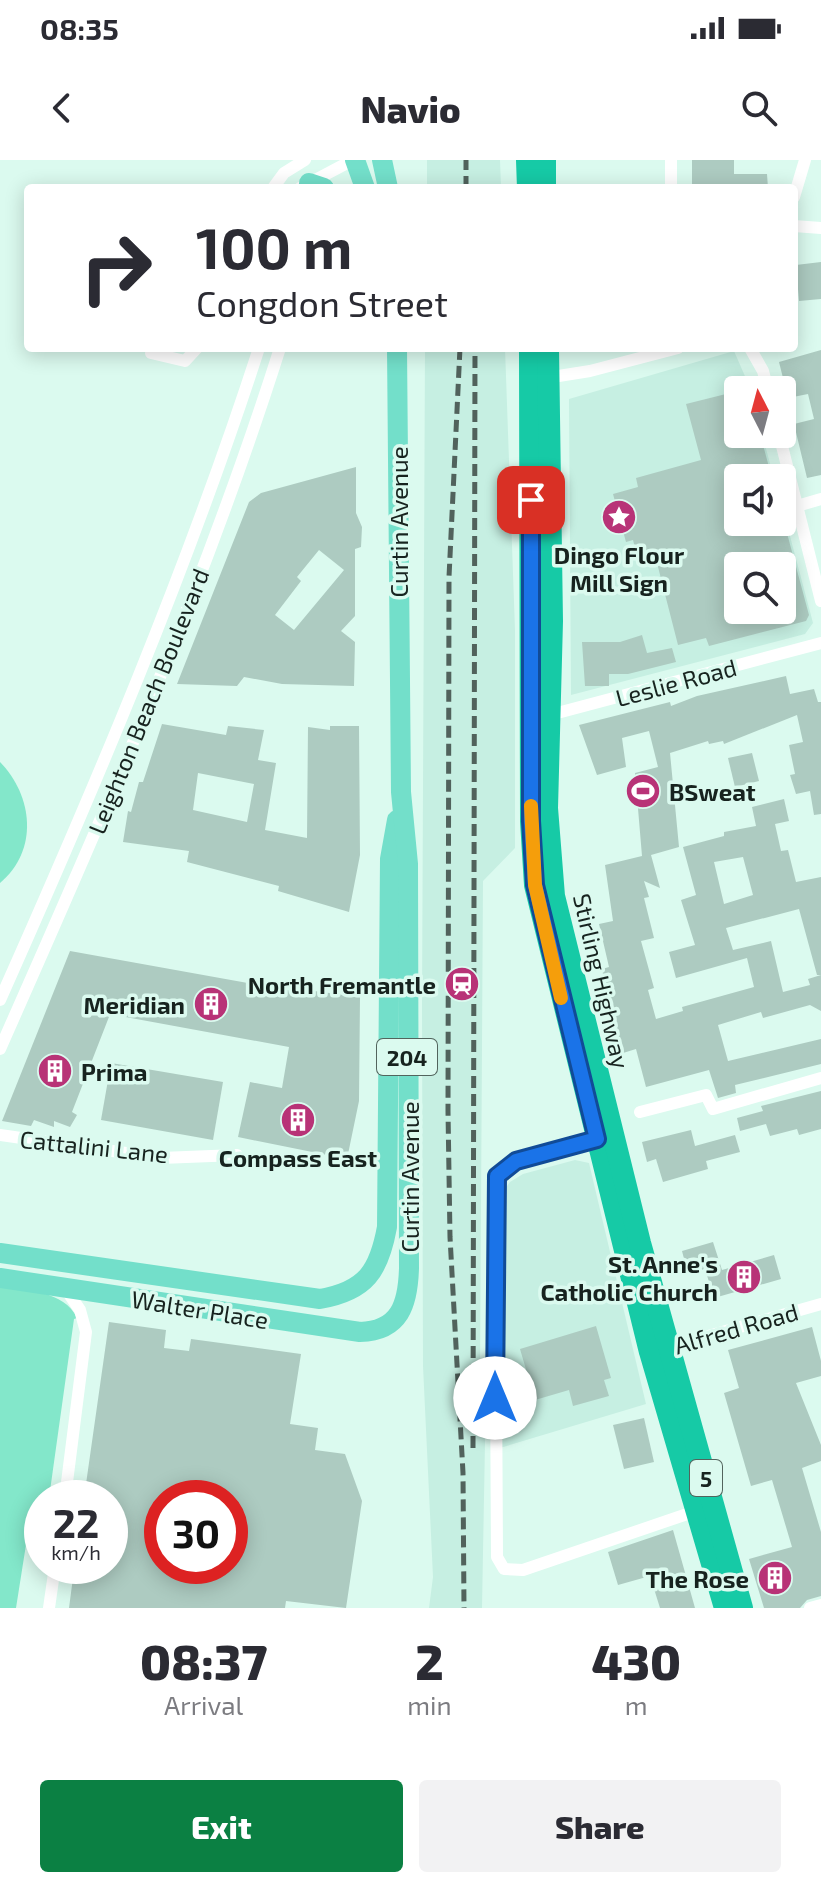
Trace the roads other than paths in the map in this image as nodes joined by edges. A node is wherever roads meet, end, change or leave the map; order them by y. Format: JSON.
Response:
{"nodes":[{"id":1,"x":305,"y":160,"type":"edge"},
{"id":2,"x":354,"y":160,"type":"edge"},
{"id":3,"x":382,"y":160,"type":"edge"},
{"id":4,"x":527,"y":160,"type":"edge"},
{"id":5,"x":545,"y":160,"type":"edge"},
{"id":6,"x":671,"y":160,"type":"edge"},
{"id":7,"x":805,"y":160,"type":"edge"},
{"id":8,"x":276,"y":184,"type":"edge"},
{"id":9,"x":314,"y":184,"type":"edge"},
{"id":10,"x":363,"y":184,"type":"edge"},
{"id":11,"x":387,"y":184,"type":"edge"},
{"id":12,"x":528,"y":184,"type":"edge"},
{"id":13,"x":545,"y":184,"type":"edge"},
{"id":14,"x":671,"y":184,"type":"edge"},
{"id":15,"x":798,"y":184,"type":"edge"},
{"id":16,"x":798,"y":226,"type":"edge"},
{"id":17,"x":821,"y":228,"type":"edge"},
{"id":18,"x":193,"y":352,"type":"edge"},
{"id":19,"x":258,"y":352,"type":"edge"},
{"id":20,"x":279,"y":352,"type":"edge"},
{"id":21,"x":397,"y":352,"type":"edge"},
{"id":22,"x":531,"y":352,"type":"edge"},
{"id":23,"x":547,"y":352,"type":"edge"},
{"id":24,"x":658,"y":352,"type":"edge"},
{"id":25,"x":752,"y":352,"type":"edge"},
{"id":26,"x":151,"y":353,"type":"dead end"},
{"id":27,"x":764,"y":376,"type":"edge"},
{"id":28,"x":539,"y":378,"type":"junction"},
{"id":29,"x":782,"y":448,"type":"edge"},
{"id":30,"x":821,"y":499,"type":"edge"},
{"id":31,"x":797,"y":506,"type":"junction"},
{"id":32,"x":821,"y":601,"type":"edge"},
{"id":33,"x":821,"y":643,"type":"edge"},
{"id":34,"x":540,"y":717,"type":"junction"},
{"id":35,"x":401,"y":792,"type":"junction"},
{"id":36,"x":0,"y":1000,"type":"edge"},
{"id":37,"x":0,"y":1049,"type":"edge"},
{"id":38,"x":821,"y":1078,"type":"edge"},
{"id":39,"x":640,"y":1112,"type":"dead end"},
{"id":40,"x":0,"y":1135,"type":"edge"},
{"id":41,"x":605,"y":1137,"type":"junction"},
{"id":42,"x":237,"y":1155,"type":"dead end"},
{"id":43,"x":0,"y":1253,"type":"edge"},
{"id":44,"x":0,"y":1278,"type":"edge"},
{"id":45,"x":358,"y":1285,"type":"joint"},
{"id":46,"x":65,"y":1288,"type":"junction"},
{"id":47,"x":821,"y":1304,"type":"edge"},
{"id":48,"x":397,"y":1319,"type":"joint"},
{"id":49,"x":660,"y":1350,"type":"junction"},
{"id":50,"x":68,"y":1480,"type":"edge"},
{"id":51,"x":706,"y":1508,"type":"junction"},
{"id":52,"x":52,"y":1584,"type":"edge"},
{"id":53,"x":821,"y":1605,"type":"edge"},
{"id":54,"x":49,"y":1608,"type":"edge"},
{"id":55,"x":725,"y":1608,"type":"edge"},
{"id":56,"x":742,"y":1608,"type":"edge"},
{"id":57,"x":810,"y":1608,"type":"edge"}],
"edges":[{"from":1,"to":8,"type":"street"},
{"from":2,"to":9,"type":"street"},
{"from":2,"to":10,"type":"main road"},
{"from":3,"to":11,"type":"main road"},
{"from":4,"to":12,"type":"highway"},
{"from":5,"to":13,"type":"highway"},
{"from":6,"to":14,"type":"street"},
{"from":7,"to":15,"type":"street"},
{"from":16,"to":17,"type":"street"},
{"from":18,"to":26,"type":"street"},
{"from":19,"to":36,"type":"street","name":"Leighton Beach Boulevard"},
{"from":20,"to":37,"type":"street","name":"Leighton Beach Boulevard"},
{"from":21,"to":35,"type":"main road","name":"Curtin Avenue","number":"204"},
{"from":22,"to":28,"type":"highway","name":"Stirling Highway","number":"5"},
{"from":23,"to":28,"type":"highway","name":"Stirling Highway","number":"5"},
{"from":24,"to":28,"type":"street"},
{"from":25,"to":27,"type":"street"},
{"from":28,"to":34,"type":"highway","name":"Stirling Highway","number":"5"},
{"from":29,"to":31,"type":"street"},
{"from":30,"to":31,"type":"street"},
{"from":31,"to":32,"type":"street"},
{"from":33,"to":34,"type":"street","name":"Leslie Road"},
{"from":34,"to":41,"type":"highway","name":"Stirling Highway","number":"5"},
{"from":35,"to":45,"type":"main road","name":"Curtin Avenue","number":"204"},
{"from":35,"to":48,"type":"main road","name":"Curtin Avenue","number":"204"},
{"from":38,"to":39,"type":"street"},
{"from":40,"to":42,"type":"street","name":"Cattalini Lane"},
{"from":41,"to":49,"type":"highway","name":"Stirling Highway","number":"5"},
{"from":41,"to":51,"type":"street"},
{"from":43,"to":45,"type":"main road","name":"Walter Place","number":"204"},
{"from":44,"to":46,"type":"main road","name":"Walter Place","number":"204"},
{"from":46,"to":48,"type":"main road","name":"Walter Place","number":"204"},
{"from":46,"to":50,"type":"street"},
{"from":47,"to":49,"type":"street","name":"Alfred Road"},
{"from":49,"to":51,"type":"highway","name":"Stirling Highway","number":"5"},
{"from":51,"to":55,"type":"highway","name":"Stirling Highway","number":"5"},
{"from":51,"to":56,"type":"highway","name":"Stirling Highway","number":"5"},
{"from":52,"to":54,"type":"street"},
{"from":53,"to":57,"type":"street"}]}
